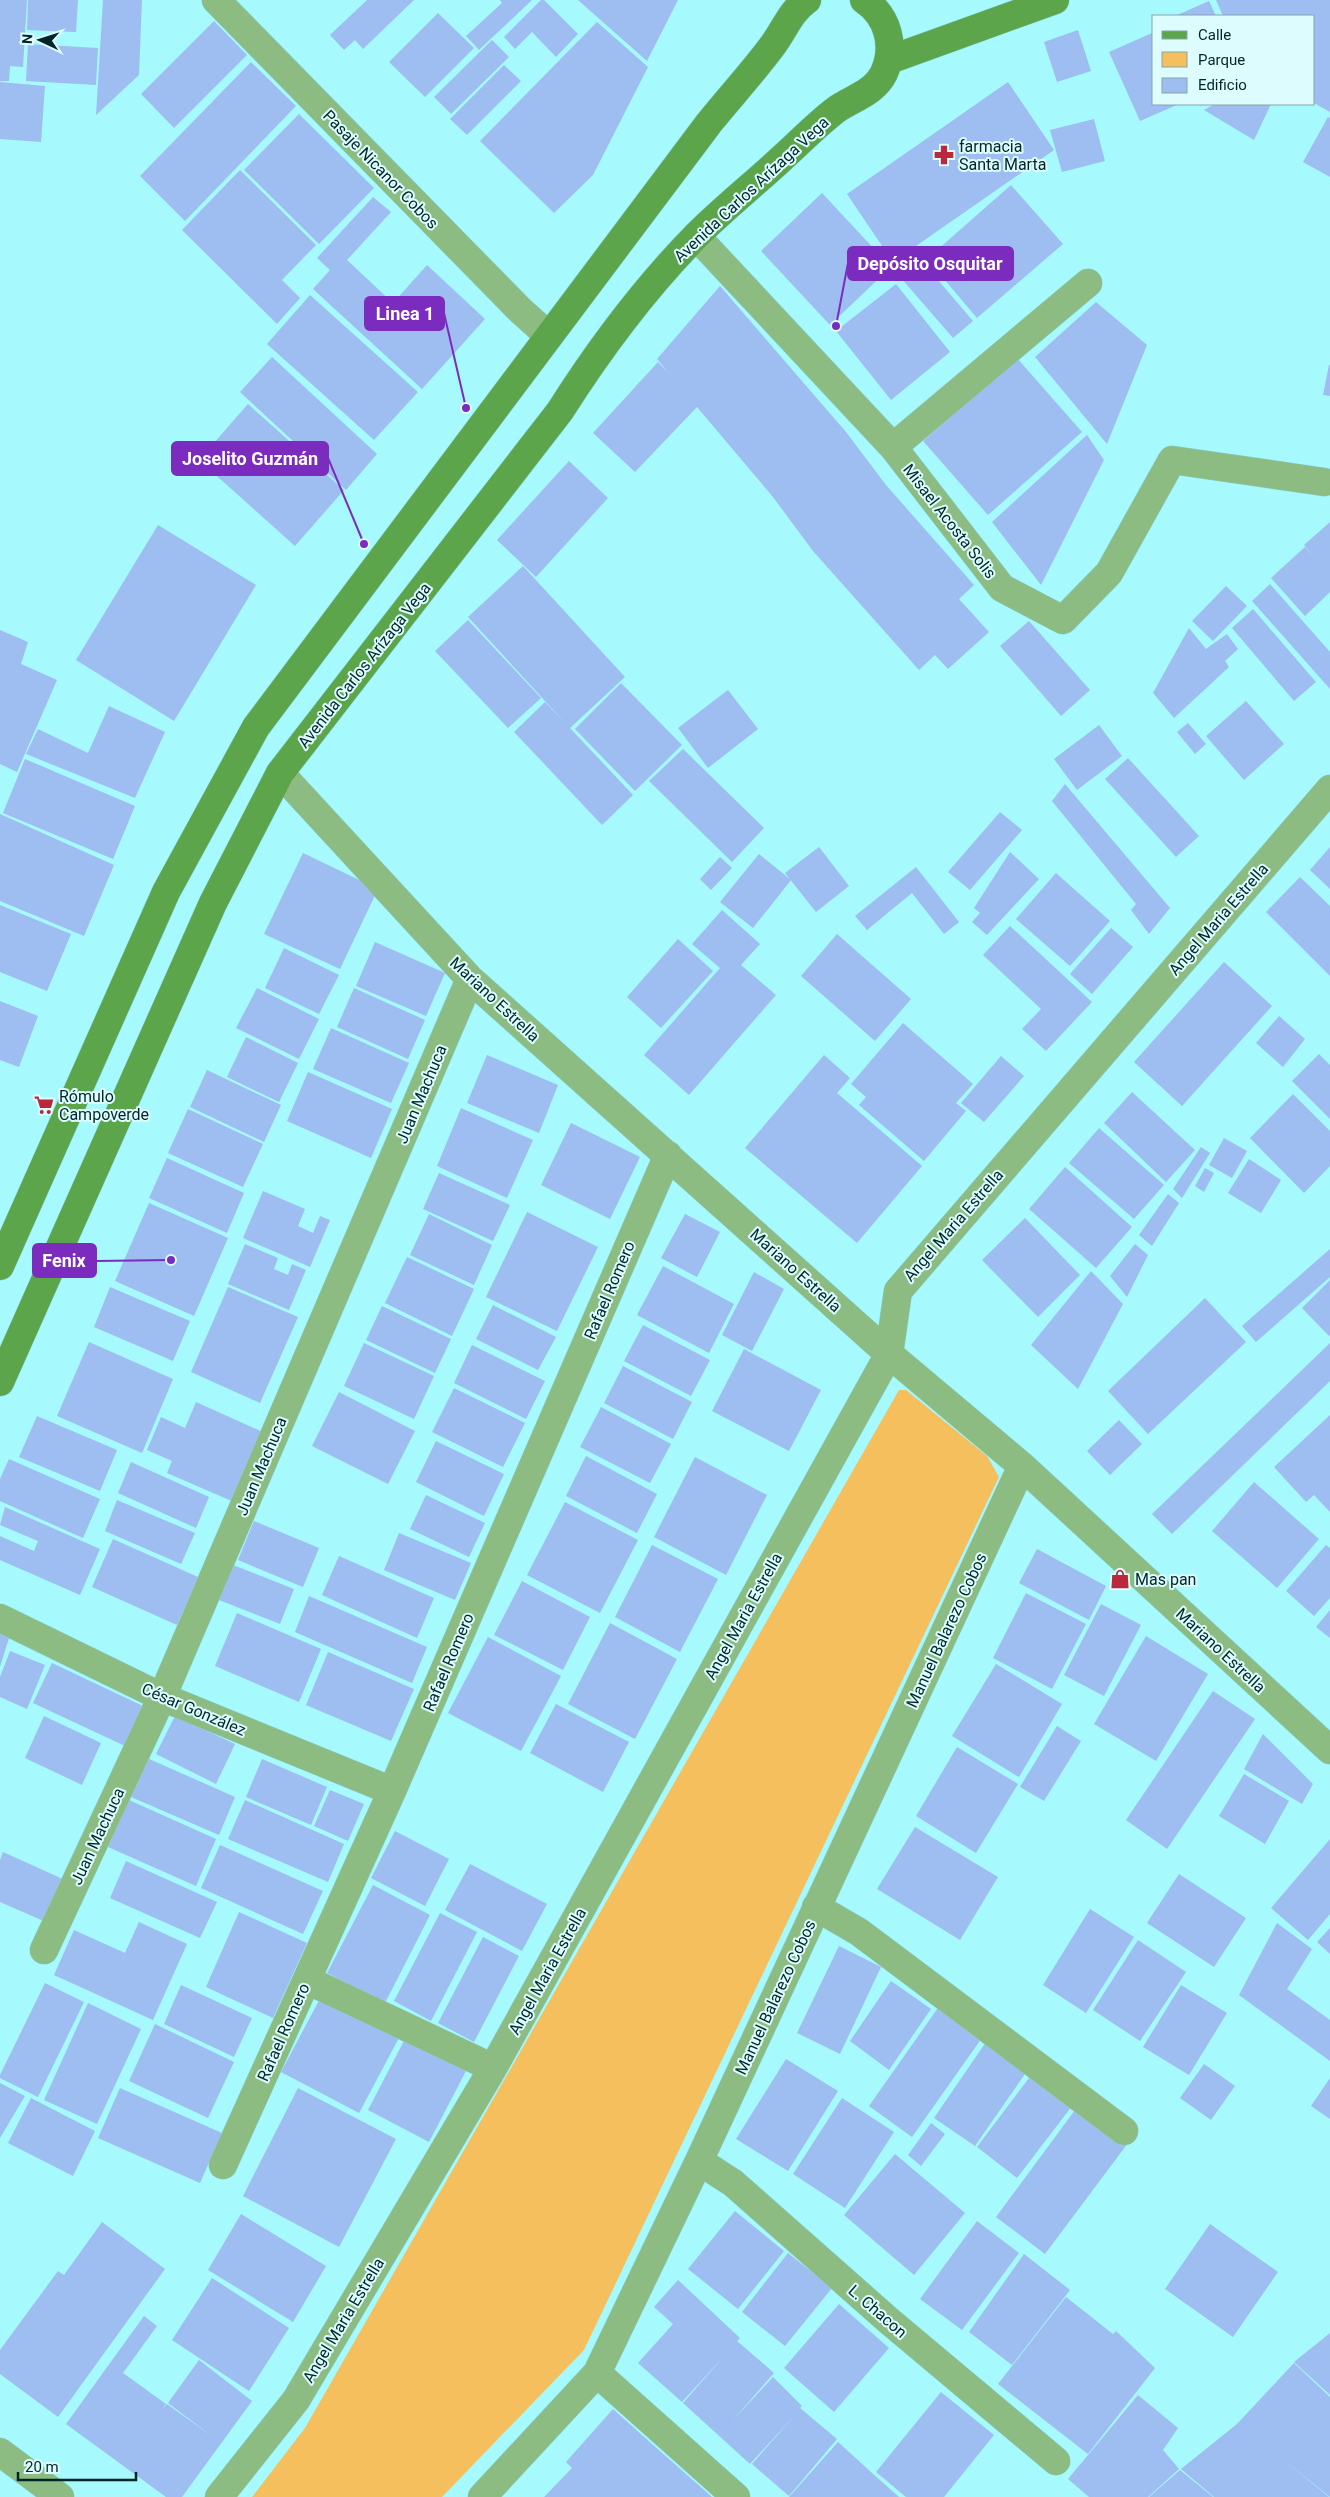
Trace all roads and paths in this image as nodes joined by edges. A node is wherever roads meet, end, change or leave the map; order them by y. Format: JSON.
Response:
{"nodes":[{"id":1,"x":216,"y":0,"type":"edge"},
{"id":2,"x":1055,"y":0,"type":"edge"},
{"id":3,"x":800,"y":2,"type":"edge"},
{"id":4,"x":877,"y":2,"type":"edge"},
{"id":5,"x":889,"y":60,"type":"junction"},
{"id":6,"x":696,"y":236,"type":"junction"},
{"id":7,"x":1088,"y":283,"type":"dead end"},
{"id":8,"x":549,"y":336,"type":"junction"},
{"id":9,"x":893,"y":447,"type":"junction"},
{"id":10,"x":1324,"y":482,"type":"dead end"},
{"id":11,"x":280,"y":773,"type":"junction"},
{"id":12,"x":1330,"y":789,"type":"edge"},
{"id":13,"x":470,"y":979,"type":"junction"},
{"id":14,"x":668,"y":1155,"type":"junction"},
{"id":15,"x":0,"y":1266,"type":"edge"},
{"id":16,"x":889,"y":1354,"type":"junction"},
{"id":17,"x":0,"y":1382,"type":"edge"},
{"id":18,"x":1022,"y":1466,"type":"junction"},
{"id":19,"x":0,"y":1618,"type":"edge"},
{"id":20,"x":162,"y":1696,"type":"junction"},
{"id":21,"x":1330,"y":1750,"type":"edge"},
{"id":22,"x":392,"y":1791,"type":"junction"},
{"id":23,"x":816,"y":1907,"type":"junction"},
{"id":24,"x":44,"y":1950,"type":"dead end"},
{"id":25,"x":307,"y":1980,"type":"junction"},
{"id":26,"x":493,"y":2068,"type":"junction"},
{"id":27,"x":1124,"y":2131,"type":"dead end"},
{"id":28,"x":699,"y":2161,"type":"junction"},
{"id":29,"x":223,"y":2165,"type":"dead end"},
{"id":30,"x":597,"y":2373,"type":"junction"},
{"id":31,"x":0,"y":2452,"type":"edge"},
{"id":32,"x":1056,"y":2461,"type":"dead end"},
{"id":33,"x":60,"y":2497,"type":"edge"},
{"id":34,"x":219,"y":2497,"type":"edge"},
{"id":35,"x":482,"y":2497,"type":"edge"},
{"id":36,"x":736,"y":2497,"type":"edge"}],
"edges":[{"from":1,"to":8,"type":"street","name":"Pasaje Nicanor Cobos"},
{"from":2,"to":5,"type":"street"},
{"from":3,"to":8,"type":"street"},
{"from":4,"to":5,"type":"street","name":"Avenida Carlos Arízaga Vega"},
{"from":5,"to":6,"type":"street","name":"Avenida Carlos Arízaga Vega"},
{"from":6,"to":9,"type":"street","name":"Misael Acosta Solis"},
{"from":6,"to":11,"type":"street","name":"Avenida Carlos Arízaga Vega"},
{"from":7,"to":9,"type":"street"},
{"from":8,"to":15,"type":"street"},
{"from":9,"to":10,"type":"street","name":"Misael Acosta Solis"},
{"from":11,"to":13,"type":"street","name":"Mariano Estrella"},
{"from":11,"to":17,"type":"street","name":"Avenida Carlos Arízaga Vega"},
{"from":12,"to":16,"type":"street","name":"Angel Maria Estrella"},
{"from":13,"to":14,"type":"street","name":"Mariano Estrella"},
{"from":13,"to":20,"type":"street","name":"Juan Machuca"},
{"from":14,"to":16,"type":"street","name":"Mariano Estrella"},
{"from":14,"to":22,"type":"street","name":"Rafael Romero"},
{"from":16,"to":18,"type":"street","name":"Mariano Estrella"},
{"from":16,"to":26,"type":"street","name":"Angel Maria Estrella"},
{"from":18,"to":21,"type":"street","name":"Mariano Estrella"},
{"from":18,"to":23,"type":"street","name":"Manuel Balarezo Cobos"},
{"from":19,"to":20,"type":"street","name":"César González"},
{"from":20,"to":22,"type":"street","name":"César González"},
{"from":20,"to":24,"type":"street","name":"Juan Machuca"},
{"from":22,"to":25,"type":"street","name":"Rafael Romero"},
{"from":23,"to":27,"type":"street"},
{"from":23,"to":28,"type":"street","name":"Manuel Balarezo Cobos"},
{"from":25,"to":26,"type":"street"},
{"from":25,"to":29,"type":"street","name":"Rafael Romero"},
{"from":26,"to":34,"type":"street","name":"Angel Maria Estrella"},
{"from":28,"to":30,"type":"street","name":"Manuel Balarezo Cobos"},
{"from":28,"to":32,"type":"street","name":"L. Chacon"},
{"from":30,"to":35,"type":"street","name":"Manuel Balarezo Cobos"},
{"from":30,"to":36,"type":"street"},
{"from":31,"to":33,"type":"street"}]}
